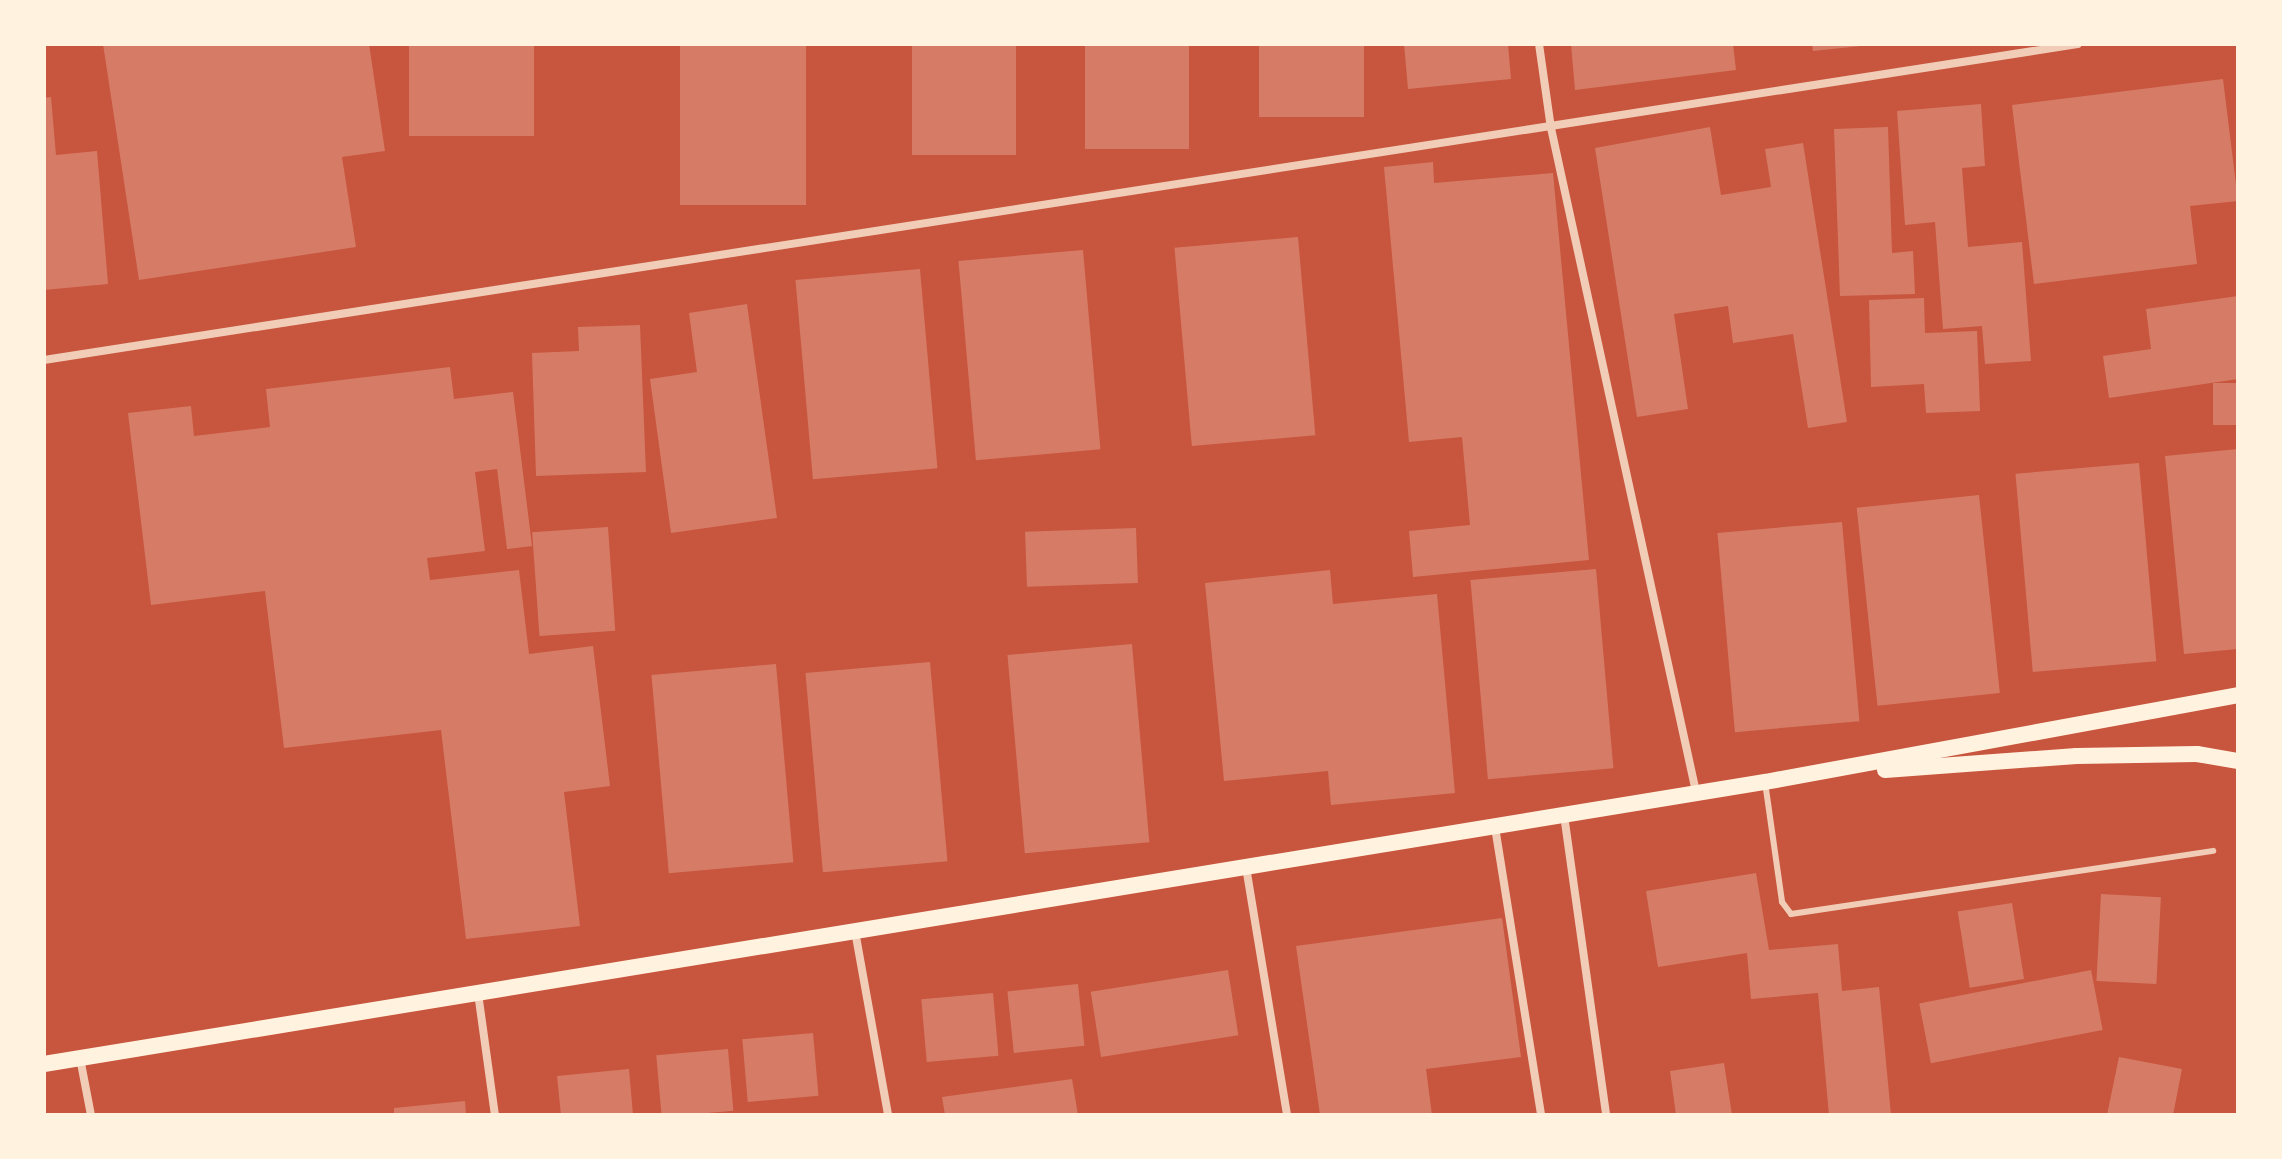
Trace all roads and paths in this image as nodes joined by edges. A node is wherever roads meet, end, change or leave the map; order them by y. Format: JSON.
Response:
{"nodes":[{"id":1,"x":1539,"y":44,"type":"edge"},
{"id":2,"x":2078,"y":44,"type":"edge"},
{"id":3,"x":1551,"y":128,"type":"junction"},
{"id":4,"x":44,"y":360,"type":"edge"},
{"id":5,"x":2238,"y":695,"type":"edge"},
{"id":6,"x":2238,"y":761,"type":"edge"},
{"id":7,"x":1806,"y":775,"type":"junction"},
{"id":8,"x":1765,"y":782,"type":"junction"},
{"id":9,"x":1696,"y":792,"type":"junction"},
{"id":10,"x":1564,"y":814,"type":"junction"},
{"id":11,"x":1495,"y":826,"type":"junction"},
{"id":12,"x":2213,"y":851,"type":"dead end"},
{"id":13,"x":1246,"y":867,"type":"junction"},
{"id":14,"x":855,"y":931,"type":"junction"},
{"id":15,"x":478,"y":993,"type":"junction"},
{"id":16,"x":80,"y":1058,"type":"junction"},
{"id":17,"x":44,"y":1064,"type":"edge"},
{"id":18,"x":91,"y":1115,"type":"edge"},
{"id":19,"x":495,"y":1115,"type":"edge"},
{"id":20,"x":888,"y":1115,"type":"edge"},
{"id":21,"x":1287,"y":1115,"type":"edge"},
{"id":22,"x":1541,"y":1115,"type":"edge"},
{"id":23,"x":1606,"y":1115,"type":"edge"}],
"edges":[{"from":1,"to":3,"type":"street"},
{"from":2,"to":3,"type":"street"},
{"from":3,"to":4,"type":"street"},
{"from":3,"to":9,"type":"street"},
{"from":5,"to":7,"type":"main road"},
{"from":6,"to":7,"type":"main road"},
{"from":7,"to":8,"type":"main road"},
{"from":8,"to":9,"type":"main road"},
{"from":8,"to":12,"type":"lane"},
{"from":9,"to":10,"type":"main road"},
{"from":10,"to":11,"type":"main road"},
{"from":10,"to":23,"type":"street"},
{"from":11,"to":13,"type":"main road"},
{"from":11,"to":22,"type":"street"},
{"from":13,"to":14,"type":"main road"},
{"from":13,"to":21,"type":"street"},
{"from":14,"to":15,"type":"main road"},
{"from":14,"to":20,"type":"street"},
{"from":15,"to":16,"type":"main road"},
{"from":15,"to":19,"type":"street"},
{"from":16,"to":17,"type":"main road"},
{"from":16,"to":18,"type":"street"}]}
